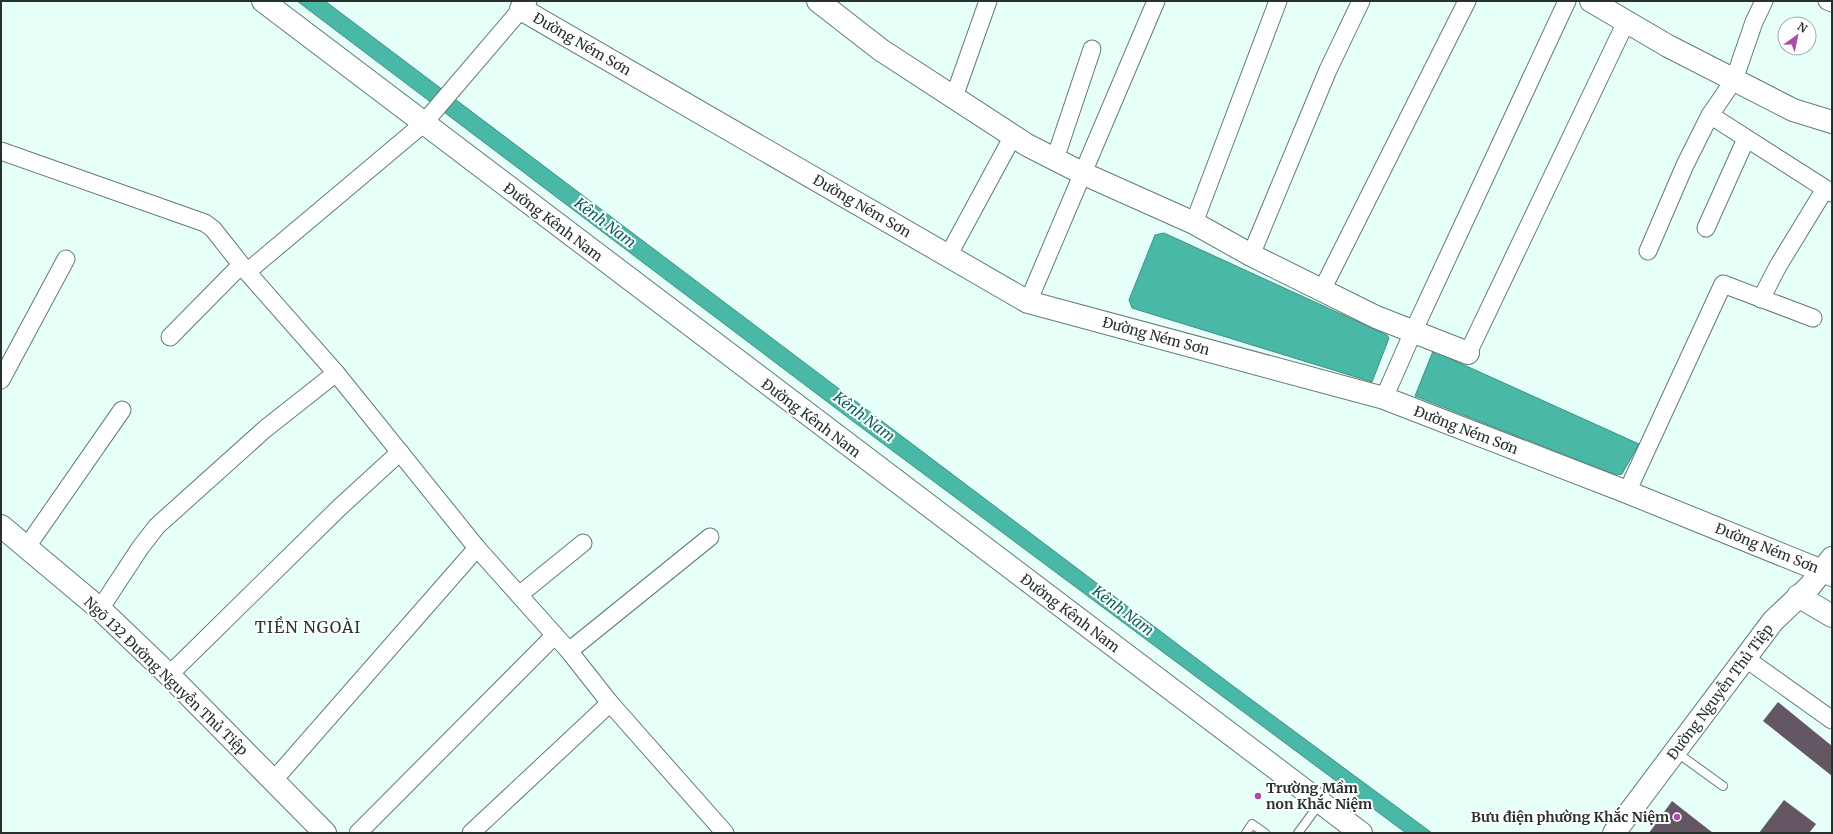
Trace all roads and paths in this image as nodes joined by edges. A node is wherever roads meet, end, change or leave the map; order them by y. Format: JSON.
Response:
{"nodes":[{"id":1,"x":263,"y":1,"type":"edge"},
{"id":2,"x":988,"y":1,"type":"edge"},
{"id":3,"x":1156,"y":1,"type":"edge"},
{"id":4,"x":1278,"y":1,"type":"edge"},
{"id":5,"x":1361,"y":1,"type":"edge"},
{"id":6,"x":1467,"y":1,"type":"edge"},
{"id":7,"x":1567,"y":1,"type":"edge"},
{"id":8,"x":1591,"y":1,"type":"edge"},
{"id":9,"x":1764,"y":1,"type":"edge"},
{"id":10,"x":1827,"y":1,"type":"edge"},
{"id":11,"x":824,"y":3,"type":"edge"},
{"id":12,"x":1832,"y":3,"type":"edge"},
{"id":13,"x":524,"y":5,"type":"edge"},
{"id":14,"x":1626,"y":22,"type":"junction"},
{"id":15,"x":1092,"y":49,"type":"dead end"},
{"id":16,"x":1734,"y":80,"type":"junction"},
{"id":17,"x":954,"y":98,"type":"junction"},
{"id":18,"x":1710,"y":115,"type":"junction"},
{"id":19,"x":1832,"y":122,"type":"edge"},
{"id":20,"x":424,"y":123,"type":"junction"},
{"id":21,"x":1013,"y":136,"type":"junction"},
{"id":22,"x":1746,"y":138,"type":"junction"},
{"id":23,"x":1,"y":151,"type":"edge"},
{"id":24,"x":1055,"y":159,"type":"junction"},
{"id":25,"x":1082,"y":173,"type":"junction"},
{"id":26,"x":1829,"y":191,"type":"edge"},
{"id":27,"x":1194,"y":223,"type":"junction"},
{"id":28,"x":1706,"y":228,"type":"dead end"},
{"id":29,"x":1648,"y":251,"type":"dead end"},
{"id":30,"x":1251,"y":255,"type":"junction"},
{"id":31,"x":948,"y":256,"type":"junction"},
{"id":32,"x":66,"y":259,"type":"dead end"},
{"id":33,"x":244,"y":269,"type":"junction"},
{"id":34,"x":1322,"y":290,"type":"junction"},
{"id":35,"x":1761,"y":299,"type":"junction"},
{"id":36,"x":1028,"y":302,"type":"junction"},
{"id":37,"x":1813,"y":318,"type":"dead end"},
{"id":38,"x":1413,"y":332,"type":"junction"},
{"id":39,"x":170,"y":337,"type":"dead end"},
{"id":40,"x":1468,"y":353,"type":"joint"},
{"id":41,"x":336,"y":373,"type":"junction"},
{"id":42,"x":1,"y":380,"type":"edge"},
{"id":43,"x":1384,"y":398,"type":"junction"},
{"id":44,"x":122,"y":410,"type":"dead end"},
{"id":45,"x":400,"y":452,"type":"junction"},
{"id":46,"x":1627,"y":492,"type":"junction"},
{"id":47,"x":1,"y":526,"type":"edge"},
{"id":48,"x":710,"y":537,"type":"dead end"},
{"id":49,"x":583,"y":543,"type":"dead end"},
{"id":50,"x":26,"y":548,"type":"junction"},
{"id":51,"x":477,"y":548,"type":"junction"},
{"id":52,"x":1829,"y":568,"type":"edge"},
{"id":53,"x":520,"y":595,"type":"junction"},
{"id":54,"x":1798,"y":596,"type":"junction"},
{"id":55,"x":100,"y":610,"type":"junction"},
{"id":56,"x":1832,"y":616,"type":"edge"},
{"id":57,"x":555,"y":635,"type":"junction"},
{"id":58,"x":569,"y":651,"type":"junction"},
{"id":59,"x":1745,"y":658,"type":"junction"},
{"id":60,"x":169,"y":675,"type":"junction"},
{"id":61,"x":610,"y":704,"type":"junction"},
{"id":62,"x":1832,"y":720,"type":"edge"},
{"id":63,"x":1675,"y":751,"type":"junction"},
{"id":64,"x":273,"y":781,"type":"junction"},
{"id":65,"x":1723,"y":786,"type":"dead end"},
{"id":66,"x":1320,"y":803,"type":"junction"},
{"id":67,"x":720,"y":831,"type":"edge"},
{"id":68,"x":325,"y":833,"type":"edge"},
{"id":69,"x":358,"y":833,"type":"edge"},
{"id":70,"x":471,"y":833,"type":"edge"},
{"id":71,"x":1246,"y":833,"type":"edge"},
{"id":72,"x":1265,"y":833,"type":"edge"},
{"id":73,"x":1298,"y":833,"type":"edge"},
{"id":74,"x":1360,"y":833,"type":"edge"},
{"id":75,"x":1614,"y":833,"type":"edge"}],
"edges":[{"from":1,"to":20,"type":"street","name":"Đường Kênh Nam"},
{"from":2,"to":17,"type":"street"},
{"from":3,"to":25,"type":"street"},
{"from":4,"to":27,"type":"street"},
{"from":5,"to":30,"type":"street"},
{"from":6,"to":34,"type":"street"},
{"from":7,"to":38,"type":"street"},
{"from":8,"to":14,"type":"street"},
{"from":9,"to":16,"type":"street"},
{"from":10,"to":12,"type":"street"},
{"from":11,"to":17,"type":"street"},
{"from":13,"to":20,"type":"street"},
{"from":13,"to":31,"type":"street","name":"Đường Ném Sơn"},
{"from":14,"to":16,"type":"street"},
{"from":14,"to":40,"type":"street"},
{"from":15,"to":24,"type":"street"},
{"from":16,"to":18,"type":"street"},
{"from":16,"to":19,"type":"street"},
{"from":17,"to":21,"type":"street"},
{"from":18,"to":22,"type":"street"},
{"from":18,"to":29,"type":"street"},
{"from":20,"to":33,"type":"street"},
{"from":20,"to":66,"type":"street","name":"Đường Kênh Nam"},
{"from":21,"to":24,"type":"street"},
{"from":21,"to":31,"type":"street"},
{"from":22,"to":26,"type":"street"},
{"from":22,"to":28,"type":"street"},
{"from":23,"to":33,"type":"street"},
{"from":24,"to":25,"type":"street"},
{"from":25,"to":27,"type":"street"},
{"from":25,"to":36,"type":"street"},
{"from":26,"to":35,"type":"street"},
{"from":27,"to":30,"type":"street"},
{"from":30,"to":34,"type":"street"},
{"from":31,"to":36,"type":"street","name":"Đường Ném Sơn"},
{"from":32,"to":42,"type":"street"},
{"from":33,"to":39,"type":"street"},
{"from":33,"to":41,"type":"street"},
{"from":34,"to":38,"type":"street"},
{"from":35,"to":37,"type":"street"},
{"from":35,"to":46,"type":"street"},
{"from":36,"to":43,"type":"street","name":"Đường Ném Sơn"},
{"from":38,"to":40,"type":"street"},
{"from":38,"to":43,"type":"street"},
{"from":41,"to":45,"type":"street"},
{"from":41,"to":55,"type":"street"},
{"from":43,"to":46,"type":"street","name":"Đường Ném Sơn"},
{"from":44,"to":50,"type":"street"},
{"from":45,"to":51,"type":"street"},
{"from":45,"to":60,"type":"street"},
{"from":46,"to":52,"type":"street","name":"Đường Ném Sơn"},
{"from":47,"to":50,"type":"street","name":"Ngõ 132 Đường Nguyễn Thủ Tiệp"},
{"from":48,"to":58,"type":"street"},
{"from":49,"to":53,"type":"street"},
{"from":50,"to":55,"type":"street","name":"Ngõ 132 Đường Nguyễn Thủ Tiệp"},
{"from":51,"to":53,"type":"street"},
{"from":51,"to":64,"type":"street"},
{"from":52,"to":54,"type":"street","name":"Đường Nguyễn Thủ Tiệp"},
{"from":53,"to":57,"type":"street"},
{"from":54,"to":56,"type":"street"},
{"from":54,"to":59,"type":"street","name":"Đường Nguyễn Thủ Tiệp"},
{"from":55,"to":60,"type":"street","name":"Ngõ 132 Đường Nguyễn Thủ Tiệp"},
{"from":57,"to":58,"type":"street"},
{"from":57,"to":69,"type":"street"},
{"from":58,"to":61,"type":"street"},
{"from":59,"to":62,"type":"street"},
{"from":59,"to":63,"type":"street","name":"Đường Nguyễn Thủ Tiệp"},
{"from":60,"to":64,"type":"street","name":"Ngõ 132 Đường Nguyễn Thủ Tiệp"},
{"from":61,"to":67,"type":"street"},
{"from":61,"to":70,"type":"street"},
{"from":63,"to":65,"type":"lane"},
{"from":63,"to":75,"type":"street","name":"Đường Nguyễn Thủ Tiệp"},
{"from":64,"to":68,"type":"street","name":"Ngõ 132 Đường Nguyễn Thủ Tiệp"},
{"from":66,"to":73,"type":"lane"},
{"from":66,"to":74,"type":"street","name":"Đường Kênh Nam"},
{"from":71,"to":72,"type":"lane"}]}
